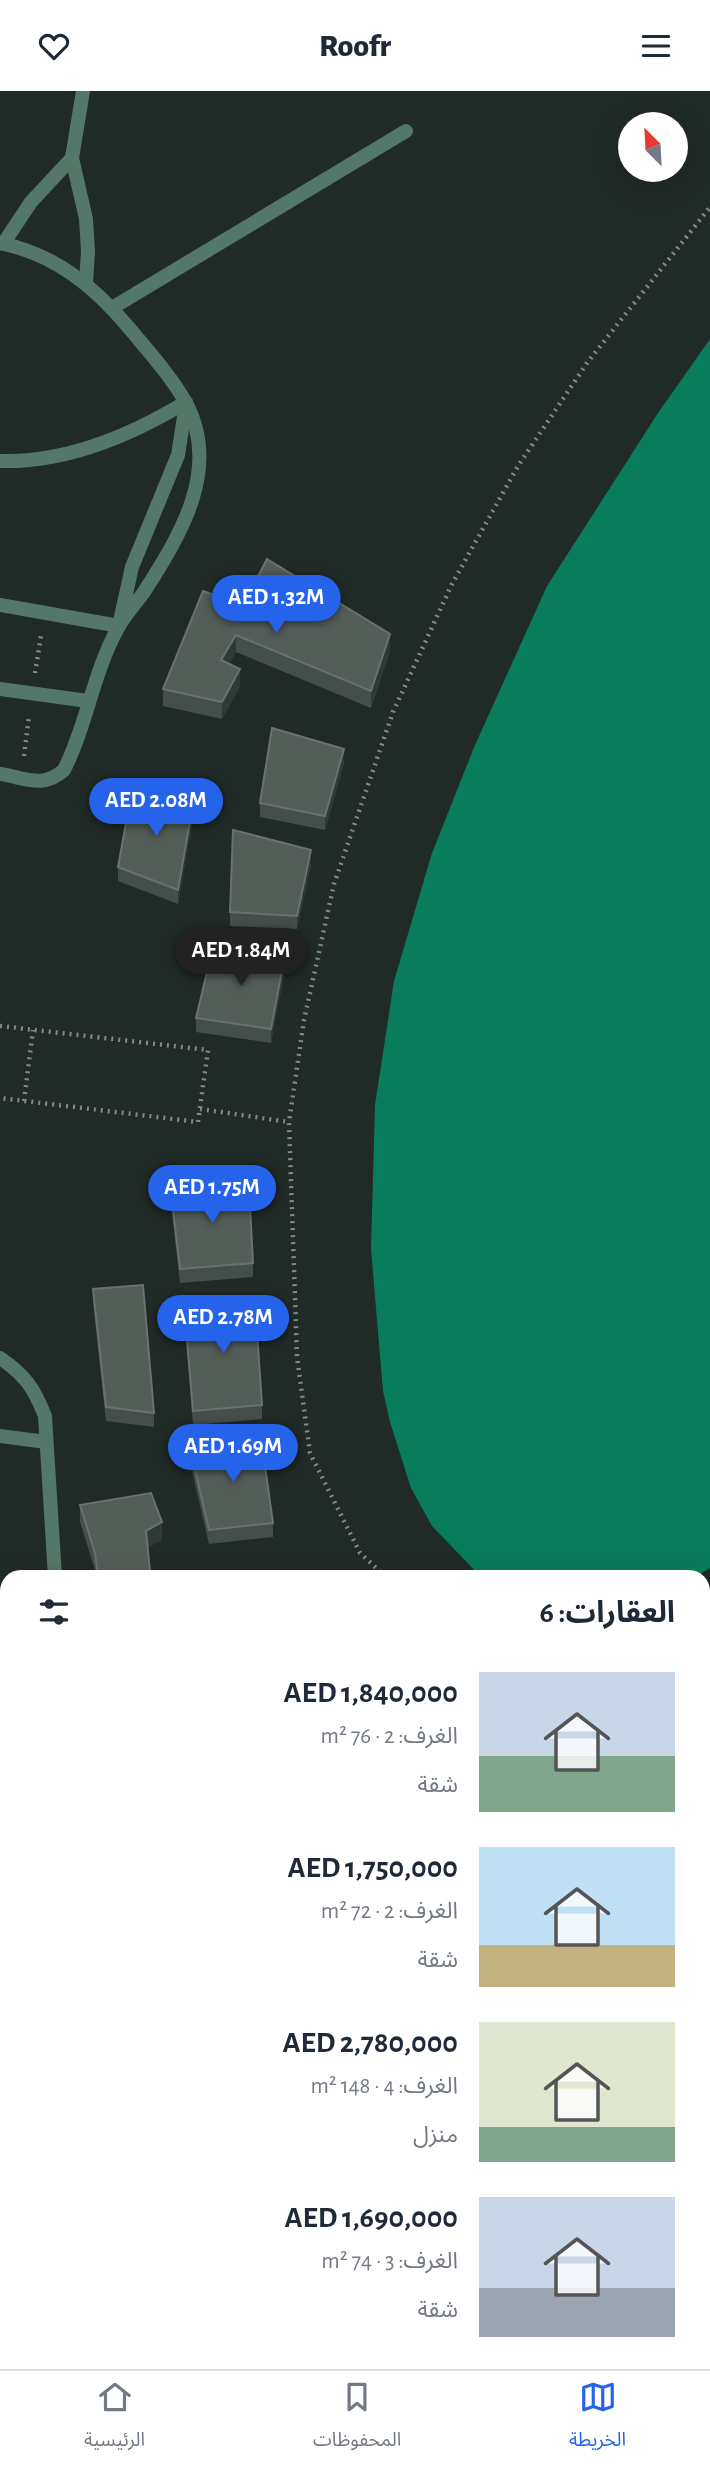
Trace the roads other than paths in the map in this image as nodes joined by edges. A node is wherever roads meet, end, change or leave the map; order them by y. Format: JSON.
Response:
{"nodes":[{"id":1,"x":83,"y":91,"type":"edge"},
{"id":2,"x":406,"y":131,"type":"dead end"},
{"id":3,"x":72,"y":158,"type":"junction"},
{"id":4,"x":2,"y":244,"type":"edge"},
{"id":5,"x":86,"y":282,"type":"junction"},
{"id":6,"x":112,"y":309,"type":"junction"},
{"id":7,"x":186,"y":402,"type":"junction"},
{"id":8,"x":0,"y":461,"type":"edge"},
{"id":9,"x":0,"y":605,"type":"edge"},
{"id":10,"x":119,"y":626,"type":"junction"},
{"id":11,"x":0,"y":689,"type":"edge"},
{"id":12,"x":88,"y":701,"type":"junction"},
{"id":13,"x":0,"y":774,"type":"edge"},
{"id":14,"x":0,"y":1358,"type":"edge"},
{"id":15,"x":0,"y":1436,"type":"edge"},
{"id":16,"x":47,"y":1442,"type":"junction"},
{"id":17,"x":55,"y":1570,"type":"edge"}],
"edges":[{"from":1,"to":3,"type":"street"},
{"from":2,"to":6,"type":"street"},
{"from":3,"to":4,"type":"street"},
{"from":3,"to":5,"type":"street"},
{"from":4,"to":5,"type":"street"},
{"from":5,"to":6,"type":"street"},
{"from":6,"to":7,"type":"street"},
{"from":7,"to":8,"type":"street"},
{"from":7,"to":10,"type":"street"},
{"from":7,"to":10,"type":"street"},
{"from":9,"to":10,"type":"street"},
{"from":10,"to":12,"type":"street"},
{"from":11,"to":12,"type":"street"},
{"from":12,"to":13,"type":"street"},
{"from":14,"to":16,"type":"street"},
{"from":15,"to":16,"type":"street"},
{"from":16,"to":17,"type":"street"}]}
